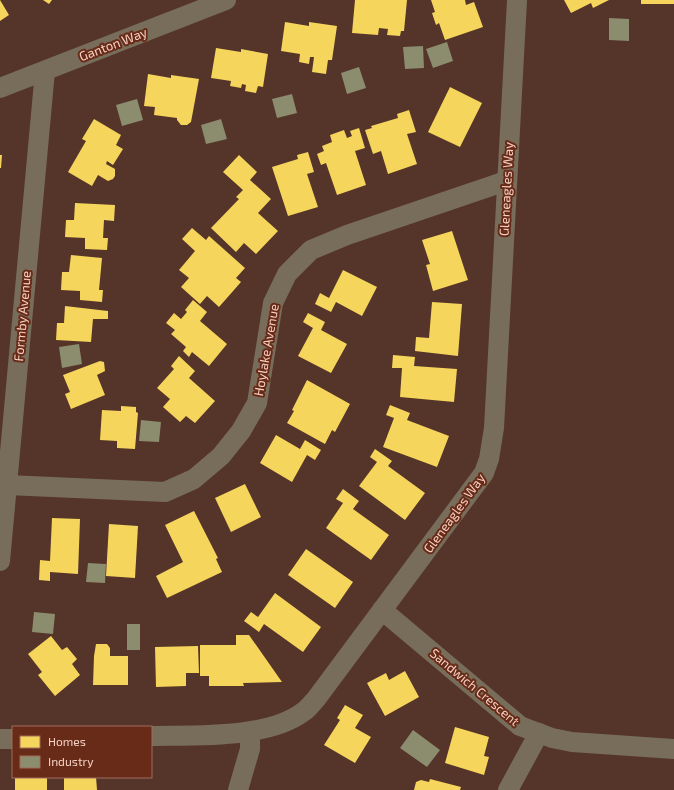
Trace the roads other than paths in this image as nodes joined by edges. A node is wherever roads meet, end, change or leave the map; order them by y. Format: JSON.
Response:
{"nodes":[{"id":1,"x":226,"y":0,"type":"edge"},
{"id":2,"x":517,"y":0,"type":"edge"},
{"id":3,"x":45,"y":71,"type":"junction"},
{"id":4,"x":0,"y":88,"type":"edge"},
{"id":5,"x":506,"y":181,"type":"junction"},
{"id":6,"x":7,"y":485,"type":"junction"},
{"id":7,"x":0,"y":560,"type":"edge"},
{"id":8,"x":382,"y":610,"type":"junction"},
{"id":9,"x":250,"y":732,"type":"junction"},
{"id":10,"x":539,"y":733,"type":"junction"},
{"id":11,"x":152,"y":736,"type":"edge"},
{"id":12,"x":0,"y":739,"type":"edge"},
{"id":13,"x":12,"y":739,"type":"edge"},
{"id":14,"x":674,"y":749,"type":"edge"},
{"id":15,"x":238,"y":790,"type":"edge"},
{"id":16,"x":508,"y":790,"type":"edge"}],
"edges":[{"from":1,"to":3,"type":"street","name":"Ganton Way"},
{"from":2,"to":5,"type":"street","name":"Gleneagles Way"},
{"from":3,"to":4,"type":"street","name":"Ganton Way"},
{"from":3,"to":6,"type":"street","name":"Formby Avenue"},
{"from":5,"to":6,"type":"street","name":"Hoylake Avenue"},
{"from":5,"to":8,"type":"street","name":"Gleneagles Way"},
{"from":6,"to":7,"type":"street","name":"Formby Avenue"},
{"from":8,"to":9,"type":"street","name":"Gleneagles Way"},
{"from":8,"to":10,"type":"street","name":"Sandwich Crescent"},
{"from":9,"to":11,"type":"street","name":"Gleneagles Way"},
{"from":9,"to":15,"type":"street"},
{"from":10,"to":14,"type":"street","name":"Sandwich Crescent"},
{"from":10,"to":16,"type":"street"},
{"from":12,"to":13,"type":"street"}]}
